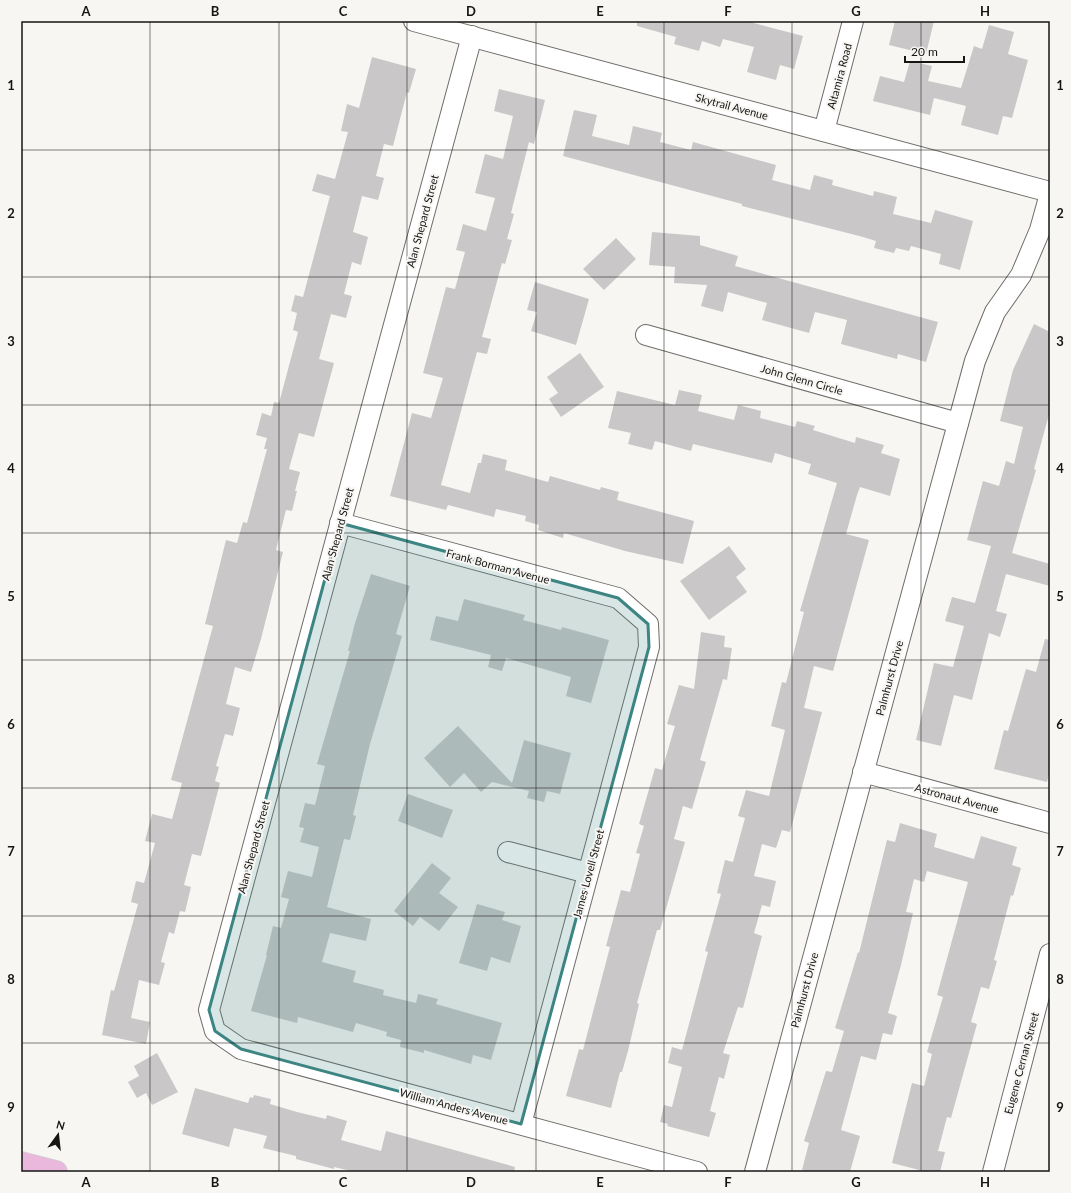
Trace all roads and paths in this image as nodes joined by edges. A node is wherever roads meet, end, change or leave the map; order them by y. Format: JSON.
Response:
{"nodes":[{"id":1,"x":414,"y":21,"type":"edge"},
{"id":2,"x":854,"y":21,"type":"edge"},
{"id":3,"x":472,"y":36,"type":"junction"},
{"id":4,"x":824,"y":131,"type":"junction"},
{"id":5,"x":1050,"y":193,"type":"edge"},
{"id":6,"x":646,"y":335,"type":"dead end"},
{"id":7,"x":958,"y":423,"type":"junction"},
{"id":8,"x":340,"y":523,"type":"junction"},
{"id":9,"x":648,"y":624,"type":"joint"},
{"id":10,"x":864,"y":772,"type":"junction"},
{"id":11,"x":1050,"y":823,"type":"edge"},
{"id":12,"x":508,"y":852,"type":"dead end"},
{"id":13,"x":588,"y":873,"type":"junction"},
{"id":14,"x":1050,"y":954,"type":"edge"},
{"id":15,"x":215,"y":1031,"type":"joint"},
{"id":16,"x":521,"y":1124,"type":"junction"},
{"id":17,"x":27,"y":1167,"type":"edge"},
{"id":18,"x":56,"y":1172,"type":"edge"},
{"id":19,"x":697,"y":1172,"type":"edge"},
{"id":20,"x":755,"y":1172,"type":"edge"},
{"id":21,"x":993,"y":1172,"type":"edge"}],
"edges":[{"from":1,"to":3,"type":"street","name":"Skytrail Avenue"},
{"from":2,"to":4,"type":"street","name":"Altamira Road"},
{"from":3,"to":4,"type":"street","name":"Skytrail Avenue"},
{"from":3,"to":8,"type":"street","name":"Alan Shepard Street"},
{"from":4,"to":5,"type":"street","name":"Skytrail Avenue"},
{"from":5,"to":7,"type":"street","name":"Palmhurst Drive"},
{"from":6,"to":7,"type":"street","name":"John Glenn Circle"},
{"from":7,"to":10,"type":"street","name":"Palmhurst Drive"},
{"from":8,"to":9,"type":"street","name":"Frank Borman Avenue"},
{"from":8,"to":15,"type":"street","name":"Alan Shepard Street"},
{"from":9,"to":13,"type":"street","name":"James Lovell Street"},
{"from":10,"to":11,"type":"street","name":"Astronaut Avenue"},
{"from":10,"to":20,"type":"street","name":"Palmhurst Drive"},
{"from":12,"to":13,"type":"street"},
{"from":13,"to":16,"type":"street","name":"James Lovell Street"},
{"from":14,"to":21,"type":"street","name":"Eugene Cernan Street"},
{"from":15,"to":16,"type":"street","name":"William Anders Avenue"},
{"from":16,"to":19,"type":"street","name":"William Anders Avenue"},
{"from":17,"to":18,"type":"main road"}]}
